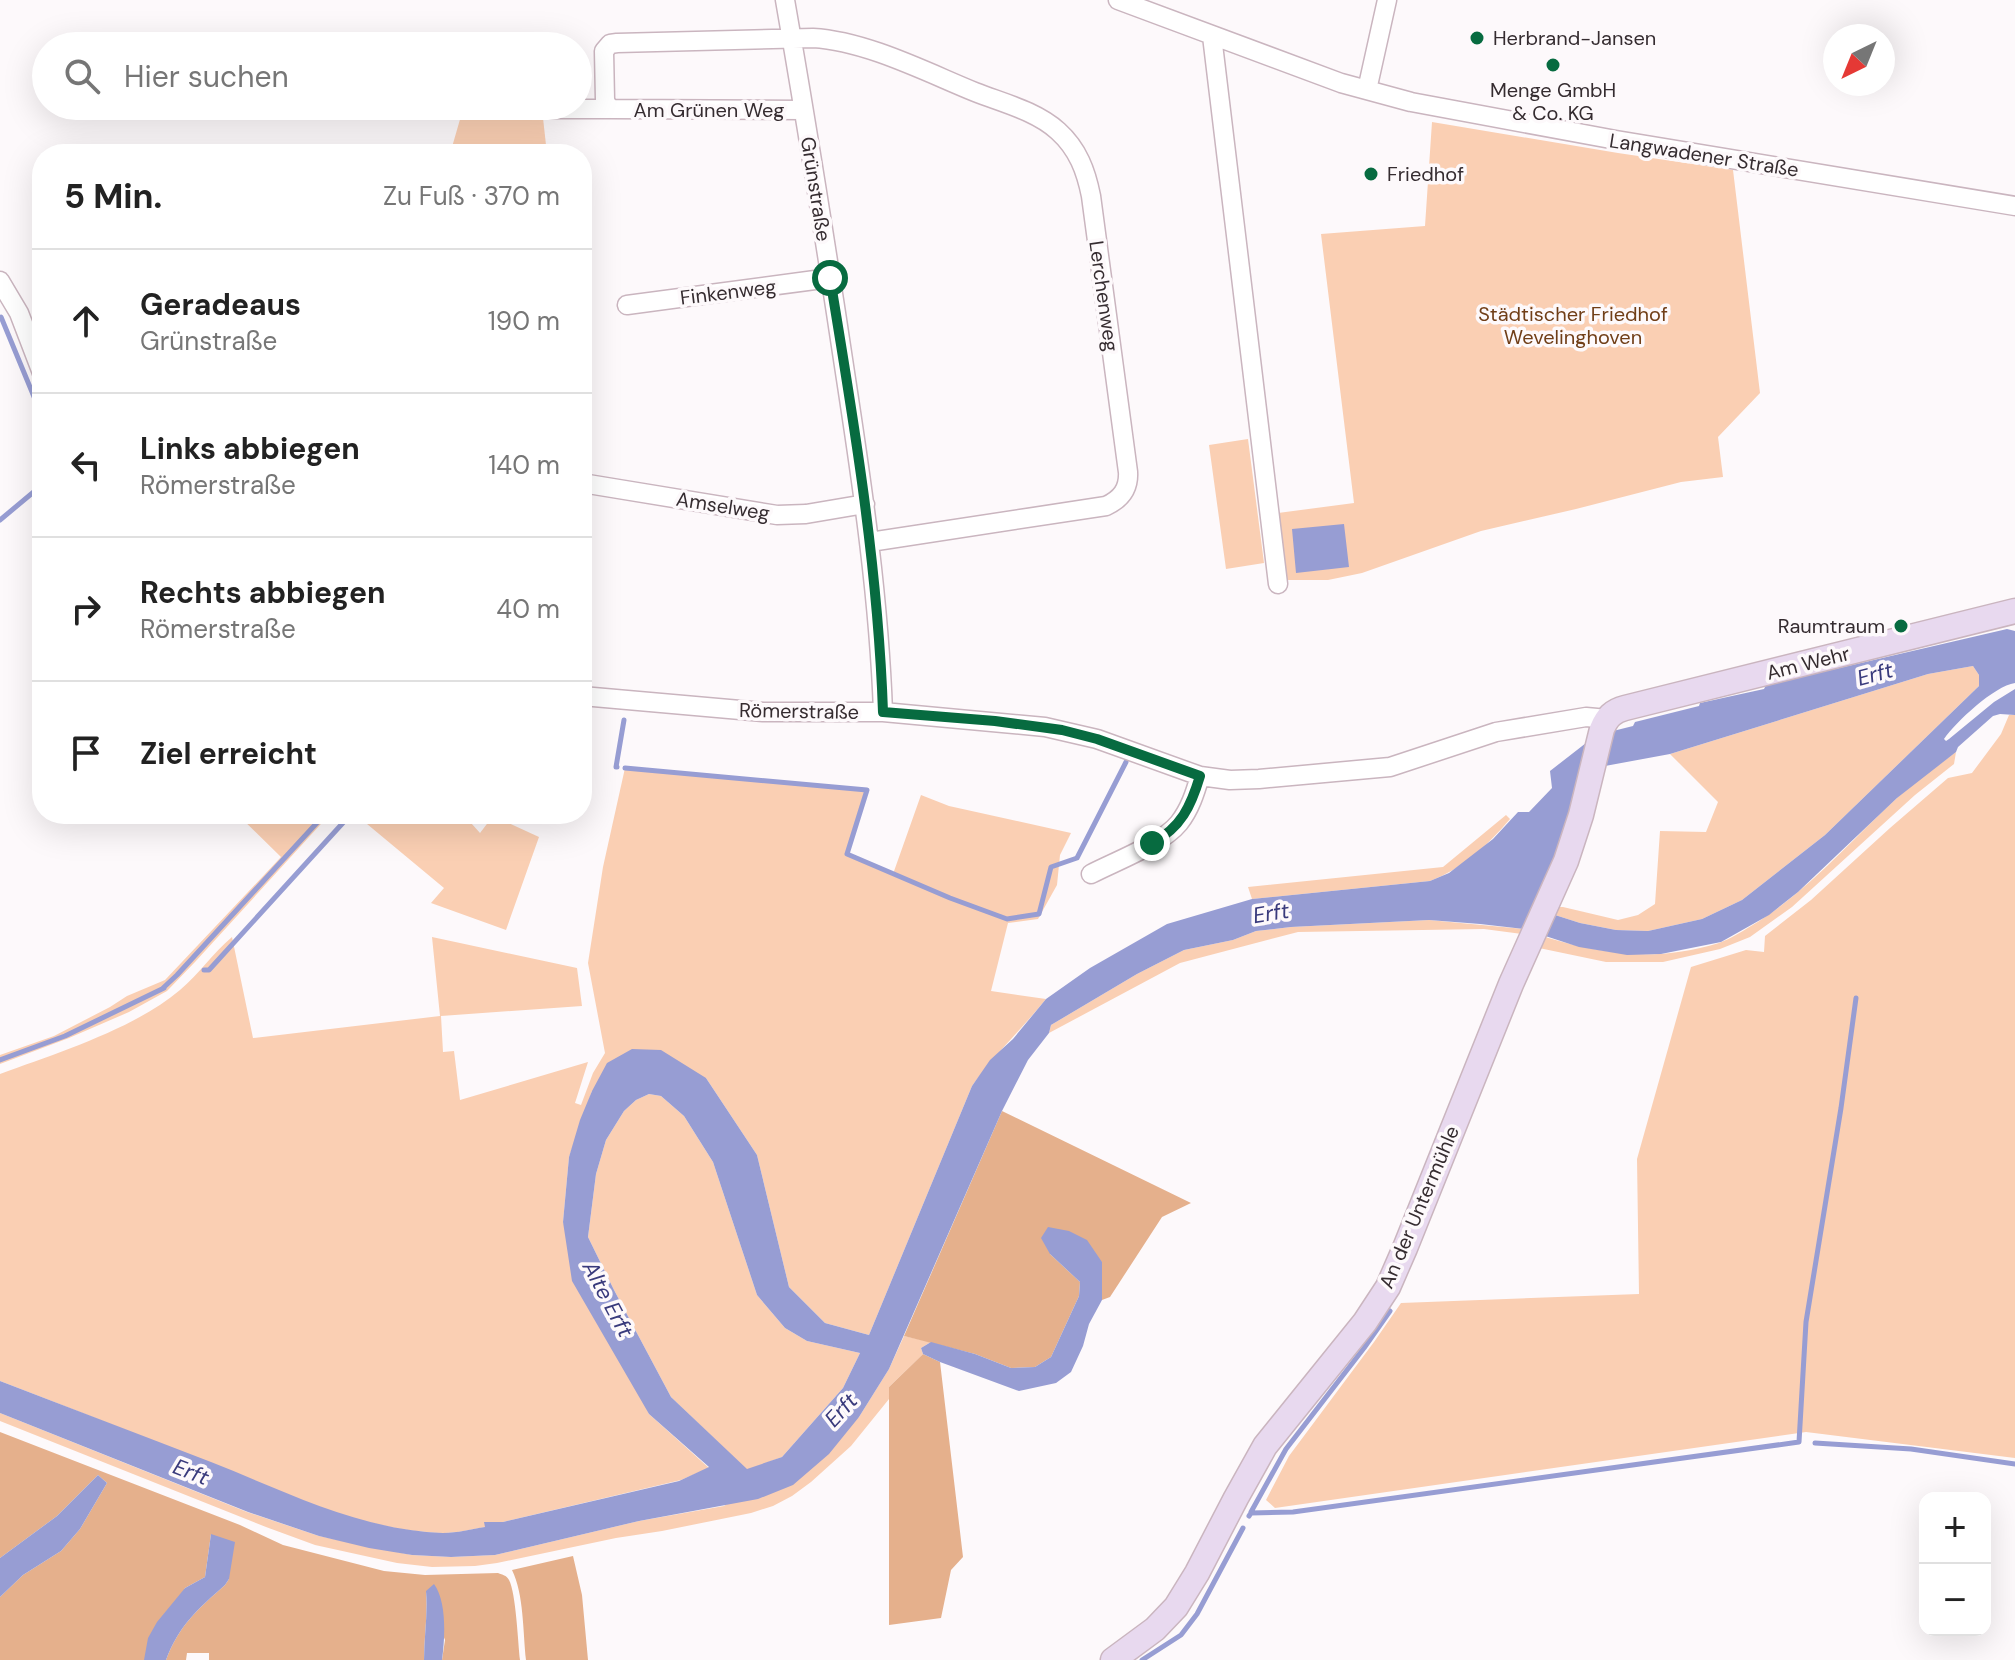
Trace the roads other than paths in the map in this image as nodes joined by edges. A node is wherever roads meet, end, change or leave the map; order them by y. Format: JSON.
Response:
{"nodes":[{"id":1,"x":785,"y":0,"type":"edge"},
{"id":2,"x":1118,"y":0,"type":"edge"},
{"id":3,"x":1387,"y":0,"type":"edge"},
{"id":4,"x":1212,"y":36,"type":"junction"},
{"id":5,"x":791,"y":38,"type":"junction"},
{"id":6,"x":1367,"y":90,"type":"junction"},
{"id":7,"x":592,"y":109,"type":"edge"},
{"id":8,"x":614,"y":109,"type":"junction"},
{"id":9,"x":803,"y":110,"type":"junction"},
{"id":10,"x":2015,"y":206,"type":"edge"},
{"id":11,"x":830,"y":278,"type":"junction"},
{"id":12,"x":0,"y":281,"type":"edge"},
{"id":13,"x":627,"y":305,"type":"dead end"},
{"id":14,"x":32,"y":347,"type":"edge"},
{"id":15,"x":592,"y":485,"type":"edge"},
{"id":16,"x":865,"y":504,"type":"junction"},
{"id":17,"x":870,"y":542,"type":"junction"},
{"id":18,"x":1278,"y":584,"type":"dead end"},
{"id":19,"x":2015,"y":611,"type":"edge"},
{"id":20,"x":592,"y":697,"type":"edge"},
{"id":21,"x":883,"y":712,"type":"junction"},
{"id":22,"x":1603,"y":729,"type":"junction"},
{"id":23,"x":1489,"y":733,"type":"joint"},
{"id":24,"x":1200,"y":776,"type":"junction"},
{"id":25,"x":1091,"y":874,"type":"dead end"},
{"id":26,"x":1113,"y":1660,"type":"edge"}],
"edges":[{"from":1,"to":5,"type":"street","name":"Grünstraße"},
{"from":2,"to":4,"type":"street","name":"Langwadener Straße"},
{"from":3,"to":6,"type":"street"},
{"from":4,"to":6,"type":"street","name":"Langwadener Straße"},
{"from":4,"to":18,"type":"street"},
{"from":5,"to":8,"type":"street","name":"Am Grünen Weg"},
{"from":5,"to":9,"type":"street","name":"Grünstraße"},
{"from":5,"to":17,"type":"street","name":"Lerchenweg"},
{"from":6,"to":10,"type":"street","name":"Langwadener Straße"},
{"from":7,"to":8,"type":"street","name":"Am Grünen Weg"},
{"from":8,"to":9,"type":"street","name":"Am Grünen Weg"},
{"from":9,"to":11,"type":"street","name":"Grünstraße"},
{"from":11,"to":13,"type":"street","name":"Finkenweg"},
{"from":11,"to":16,"type":"street","name":"Grünstraße"},
{"from":12,"to":14,"type":"street"},
{"from":15,"to":16,"type":"street","name":"Amselweg"},
{"from":16,"to":17,"type":"street","name":"Grünstraße"},
{"from":17,"to":21,"type":"street","name":"Grünstraße"},
{"from":19,"to":22,"type":"main road","name":"Am Wehr"},
{"from":20,"to":21,"type":"street","name":"Römerstraße"},
{"from":21,"to":24,"type":"street","name":"Römerstraße"},
{"from":22,"to":23,"type":"street","name":"Am Wehr"},
{"from":22,"to":26,"type":"main road","name":"An der Untermühle"},
{"from":23,"to":24,"type":"street","name":"Römerstraße"},
{"from":24,"to":25,"type":"street"}]}
